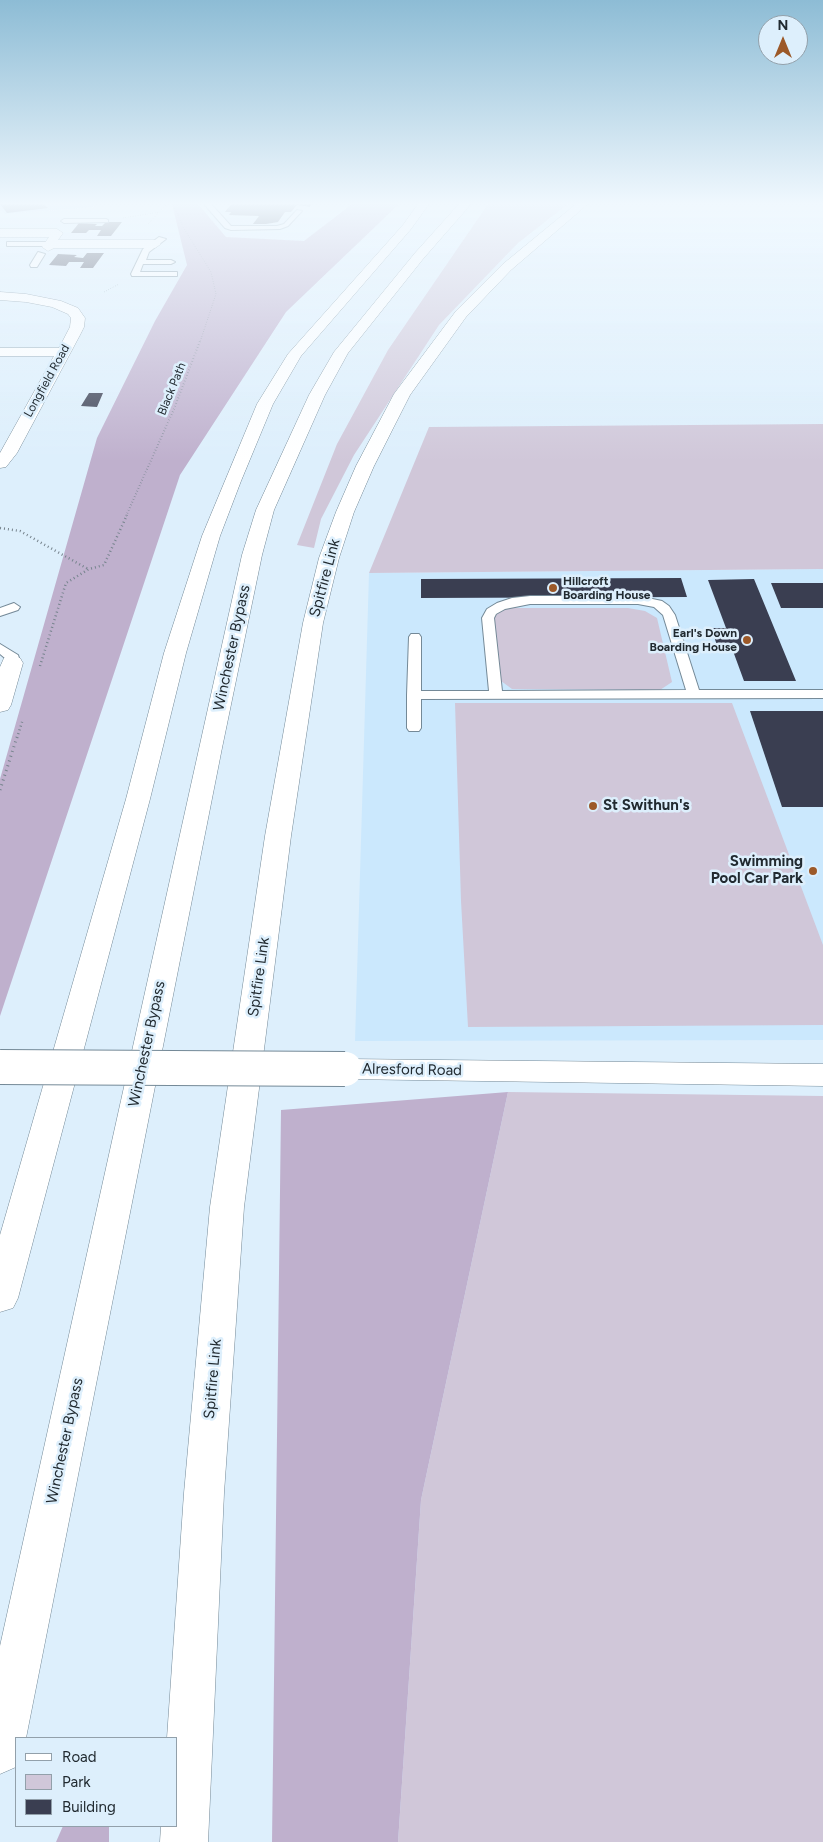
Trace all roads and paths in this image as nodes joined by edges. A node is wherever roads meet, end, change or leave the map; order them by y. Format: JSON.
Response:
{"nodes":[{"id":1,"x":215,"y":290,"type":"edge"},
{"id":2,"x":351,"y":290,"type":"edge"},
{"id":3,"x":391,"y":290,"type":"edge"},
{"id":4,"x":485,"y":290,"type":"edge"},
{"id":5,"x":0,"y":296,"type":"edge"},
{"id":6,"x":0,"y":352,"type":"edge"},
{"id":7,"x":63,"y":352,"type":"junction"},
{"id":8,"x":9,"y":417,"type":"dead end"},
{"id":9,"x":27,"y":417,"type":"junction"},
{"id":10,"x":0,"y":462,"type":"edge"},
{"id":11,"x":0,"y":528,"type":"edge"},
{"id":12,"x":14,"y":607,"type":"dead end"},
{"id":13,"x":0,"y":612,"type":"edge"},
{"id":14,"x":415,"y":637,"type":"dead end"},
{"id":15,"x":6,"y":655,"type":"edge"},
{"id":16,"x":496,"y":694,"type":"junction"},
{"id":17,"x":694,"y":694,"type":"junction"},
{"id":18,"x":823,"y":694,"type":"edge"},
{"id":19,"x":414,"y":695,"type":"junction"},
{"id":20,"x":0,"y":699,"type":"edge"},
{"id":21,"x":0,"y":705,"type":"edge"},
{"id":22,"x":414,"y":728,"type":"dead end"},
{"id":23,"x":0,"y":1067,"type":"edge"},
{"id":24,"x":823,"y":1074,"type":"edge"},
{"id":25,"x":0,"y":1298,"type":"edge"},
{"id":26,"x":0,"y":1751,"type":"edge"},
{"id":27,"x":184,"y":1842,"type":"edge"}],
"edges":[{"from":1,"to":11,"type":"path","name":"Black Path"},
{"from":2,"to":25,"type":"main road"},
{"from":3,"to":26,"type":"main road","name":"Winchester Bypass"},
{"from":4,"to":27,"type":"main road","name":"Spitfire Link"},
{"from":5,"to":7,"type":"main road","name":"Longfield Road"},
{"from":6,"to":7,"type":"main road"},
{"from":7,"to":9,"type":"main road","name":"Longfield Road"},
{"from":8,"to":9,"type":"main road"},
{"from":9,"to":10,"type":"main road","name":"Longfield Road"},
{"from":12,"to":13,"type":"lane"},
{"from":14,"to":19,"type":"lane"},
{"from":15,"to":20,"type":"main road"},
{"from":16,"to":17,"type":"lane"},
{"from":16,"to":17,"type":"lane"},
{"from":16,"to":19,"type":"lane"},
{"from":17,"to":18,"type":"lane"},
{"from":19,"to":22,"type":"lane"},
{"from":20,"to":21,"type":"main road"},
{"from":23,"to":24,"type":"main road","name":"Alresford Road","bridge":true}]}
